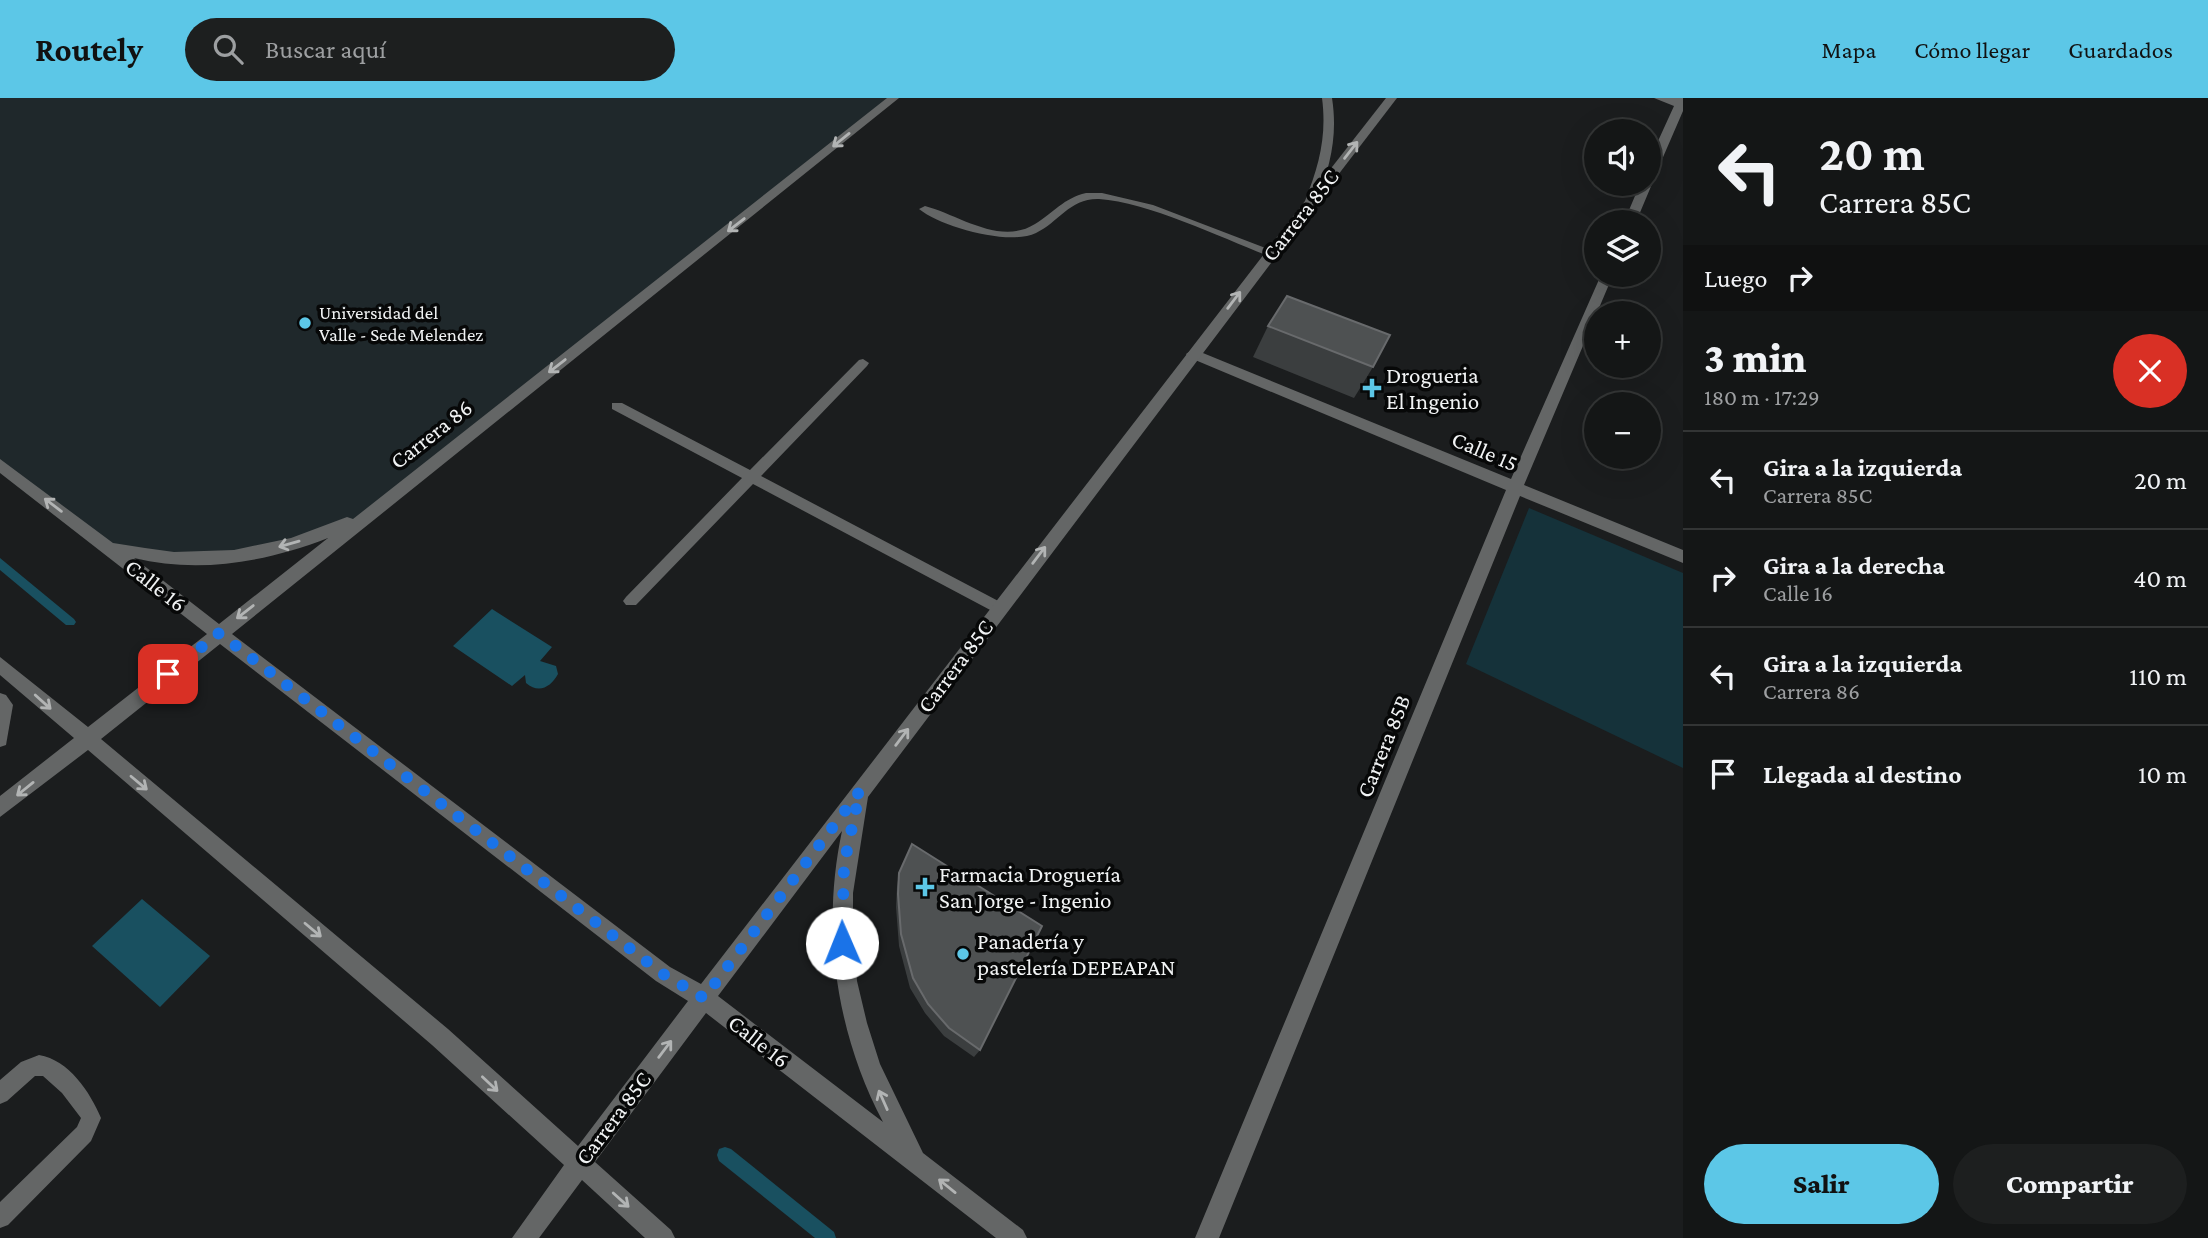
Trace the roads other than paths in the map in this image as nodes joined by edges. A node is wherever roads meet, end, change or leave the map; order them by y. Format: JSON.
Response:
{"nodes":[{"id":1,"x":894,"y":98,"type":"edge"},
{"id":2,"x":1327,"y":98,"type":"edge"},
{"id":3,"x":1392,"y":98,"type":"edge"},
{"id":4,"x":1659,"y":98,"type":"edge"},
{"id":5,"x":1682,"y":102,"type":"edge"},
{"id":6,"x":1661,"y":149,"type":"edge"},
{"id":7,"x":1311,"y":202,"type":"junction"},
{"id":8,"x":925,"y":209,"type":"dead end"},
{"id":9,"x":1270,"y":252,"type":"junction"},
{"id":10,"x":1602,"y":287,"type":"edge"},
{"id":11,"x":1193,"y":354,"type":"junction"},
{"id":12,"x":863,"y":363,"type":"dead end"},
{"id":13,"x":617,"y":406,"type":"dead end"},
{"id":14,"x":0,"y":465,"type":"edge"},
{"id":15,"x":751,"y":478,"type":"junction"},
{"id":16,"x":1515,"y":488,"type":"junction"},
{"id":17,"x":375,"y":509,"type":"junction"},
{"id":18,"x":106,"y":545,"type":"junction"},
{"id":19,"x":1683,"y":557,"type":"edge"},
{"id":20,"x":631,"y":601,"type":"dead end"},
{"id":21,"x":999,"y":608,"type":"junction"},
{"id":22,"x":219,"y":633,"type":"junction"},
{"id":23,"x":0,"y":664,"type":"edge"},
{"id":24,"x":0,"y":701,"type":"edge"},
{"id":25,"x":88,"y":738,"type":"junction"},
{"id":26,"x":0,"y":739,"type":"edge"},
{"id":27,"x":860,"y":791,"type":"junction"},
{"id":28,"x":0,"y":808,"type":"edge"},
{"id":29,"x":704,"y":998,"type":"junction"},
{"id":30,"x":0,"y":1094,"type":"edge"},
{"id":31,"x":916,"y":1160,"type":"junction"},
{"id":32,"x":580,"y":1163,"type":"junction"},
{"id":33,"x":0,"y":1217,"type":"edge"},
{"id":34,"x":524,"y":1238,"type":"edge"},
{"id":35,"x":663,"y":1238,"type":"edge"},
{"id":36,"x":1015,"y":1238,"type":"edge"},
{"id":37,"x":1207,"y":1238,"type":"edge"}],
"edges":[{"from":1,"to":17,"type":"street","name":"Carrera 86","one_way":true},
{"from":2,"to":7,"type":"street"},
{"from":7,"to":3,"type":"street","name":"Carrera 85C","one_way":true},
{"from":4,"to":5,"type":"street"},
{"from":5,"to":6,"type":"street"},
{"from":7,"to":9,"type":"street","name":"Carrera 85C"},
{"from":8,"to":9,"type":"lane"},
{"from":11,"to":9,"type":"street","name":"Carrera 85C","one_way":true},
{"from":10,"to":16,"type":"street","name":"Carrera 85B"},
{"from":11,"to":16,"type":"street","name":"Calle 15"},
{"from":21,"to":11,"type":"street","name":"Carrera 85C","one_way":true},
{"from":12,"to":15,"type":"lane"},
{"from":13,"to":15,"type":"lane"},
{"from":18,"to":14,"type":"street","name":"Calle 16","one_way":true},
{"from":15,"to":20,"type":"lane"},
{"from":15,"to":21,"type":"lane"},
{"from":16,"to":19,"type":"street","name":"Calle 15"},
{"from":16,"to":37,"type":"street","name":"Carrera 85B"},
{"from":17,"to":18,"type":"street","one_way":true},
{"from":17,"to":22,"type":"street","name":"Carrera 86","one_way":true},
{"from":18,"to":22,"type":"street","name":"Calle 16"},
{"from":27,"to":21,"type":"street","name":"Carrera 85C","one_way":true},
{"from":22,"to":25,"type":"street","name":"Carrera 86"},
{"from":22,"to":29,"type":"street","name":"Calle 16"},
{"from":23,"to":25,"type":"street","one_way":true},
{"from":24,"to":26,"type":"street"},
{"from":25,"to":28,"type":"street","name":"Carrera 86","one_way":true},
{"from":25,"to":32,"type":"street","one_way":true},
{"from":27,"to":29,"type":"street","name":"Carrera 85C"},
{"from":31,"to":27,"type":"street","one_way":true},
{"from":29,"to":31,"type":"street","name":"Calle 16"},
{"from":32,"to":29,"type":"street","name":"Carrera 85C","one_way":true},
{"from":30,"to":33,"type":"lane"},
{"from":36,"to":31,"type":"street","name":"Calle 16","one_way":true},
{"from":32,"to":34,"type":"street","name":"Carrera 85C"},
{"from":32,"to":35,"type":"street","one_way":true}]}
